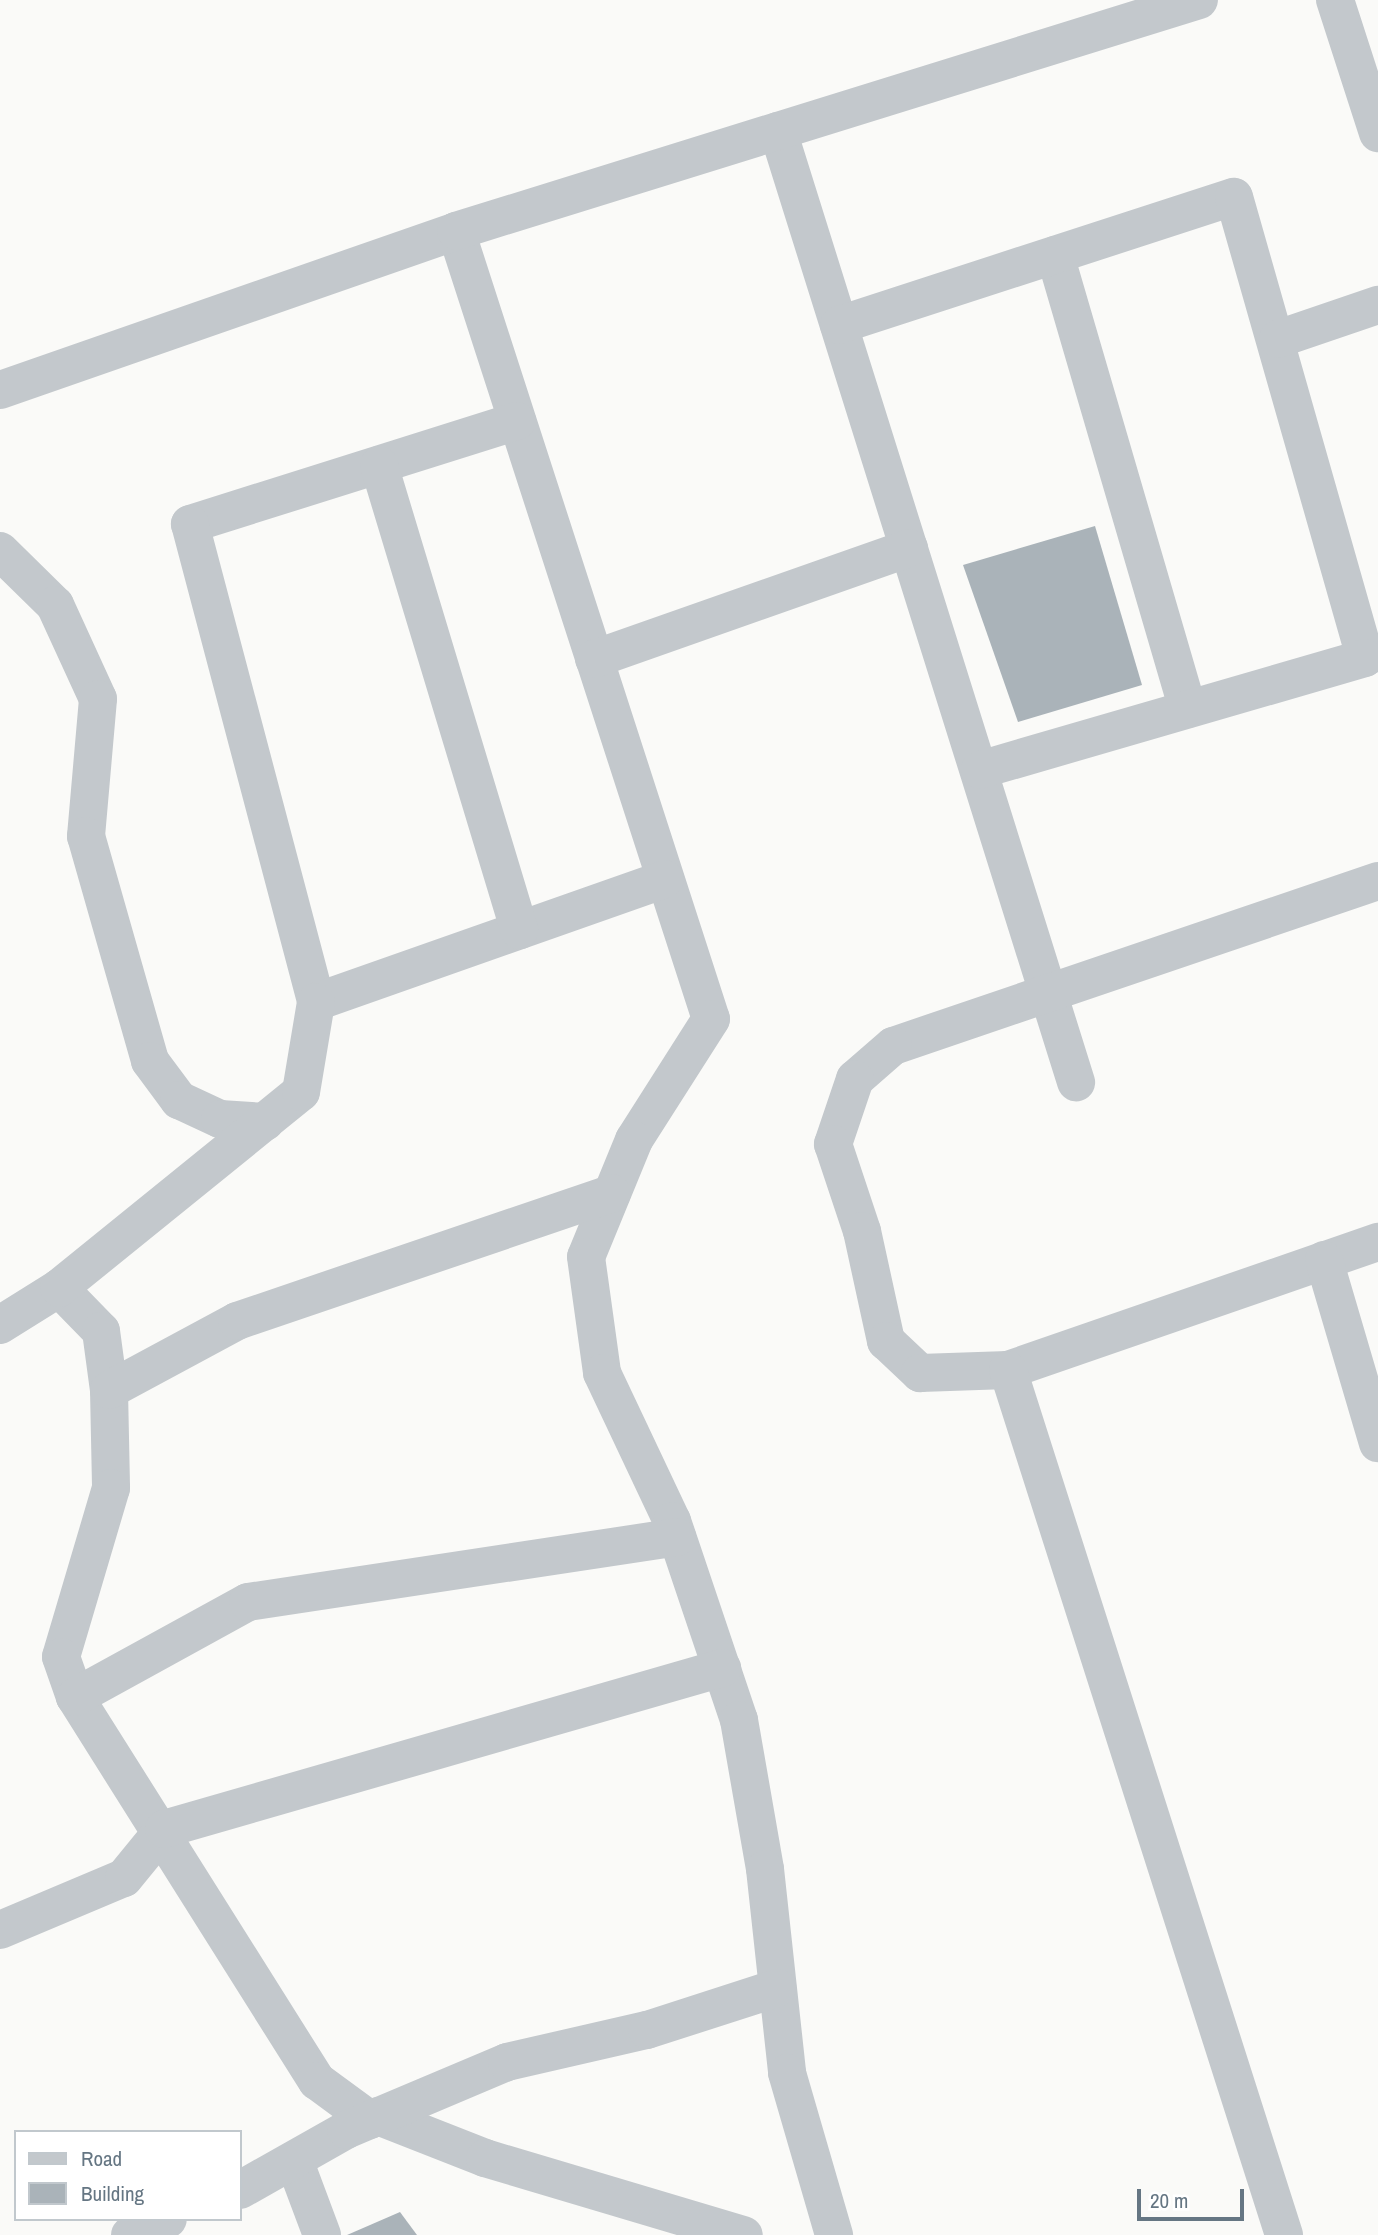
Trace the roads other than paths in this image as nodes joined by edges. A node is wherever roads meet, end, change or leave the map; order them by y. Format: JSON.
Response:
{"nodes":[{"id":1,"x":1199,"y":0,"type":"edge"},
{"id":2,"x":1335,"y":0,"type":"edge"},
{"id":3,"x":778,"y":131,"type":"junction"},
{"id":4,"x":1378,"y":133,"type":"edge"},
{"id":5,"x":456,"y":231,"type":"junction"},
{"id":6,"x":1055,"y":255,"type":"junction"},
{"id":7,"x":1378,"y":305,"type":"edge"},
{"id":8,"x":839,"y":325,"type":"junction"},
{"id":9,"x":1278,"y":339,"type":"junction"},
{"id":10,"x":0,"y":390,"type":"edge"},
{"id":11,"x":517,"y":421,"type":"junction"},
{"id":12,"x":379,"y":465,"type":"junction"},
{"id":13,"x":909,"y":548,"type":"junction"},
{"id":14,"x":0,"y":551,"type":"edge"},
{"id":15,"x":594,"y":659,"type":"junction"},
{"id":16,"x":1188,"y":709,"type":"junction"},
{"id":17,"x":979,"y":770,"type":"junction"},
{"id":18,"x":665,"y":879,"type":"junction"},
{"id":19,"x":1378,"y":881,"type":"edge"},
{"id":20,"x":519,"y":930,"type":"junction"},
{"id":21,"x":1048,"y":993,"type":"junction"},
{"id":22,"x":316,"y":1002,"type":"junction"},
{"id":23,"x":1076,"y":1082,"type":"dead end"},
{"id":24,"x":265,"y":1122,"type":"junction"},
{"id":25,"x":612,"y":1193,"type":"junction"},
{"id":26,"x":1378,"y":1242,"type":"edge"},
{"id":27,"x":1324,"y":1260,"type":"junction"},
{"id":28,"x":59,"y":1288,"type":"junction"},
{"id":29,"x":0,"y":1325,"type":"edge"},
{"id":30,"x":1008,"y":1370,"type":"junction"},
{"id":31,"x":109,"y":1390,"type":"junction"},
{"id":32,"x":1378,"y":1443,"type":"edge"},
{"id":33,"x":677,"y":1537,"type":"junction"},
{"id":34,"x":722,"y":1668,"type":"junction"},
{"id":35,"x":75,"y":1698,"type":"junction"},
{"id":36,"x":164,"y":1829,"type":"junction"},
{"id":37,"x":0,"y":1930,"type":"edge"},
{"id":38,"x":777,"y":1988,"type":"junction"},
{"id":39,"x":374,"y":2118,"type":"junction"},
{"id":40,"x":294,"y":2160,"type":"junction"},
{"id":41,"x":242,"y":2189,"type":"edge"},
{"id":42,"x":163,"y":2221,"type":"edge"},
{"id":43,"x":130,"y":2235,"type":"edge"},
{"id":44,"x":322,"y":2235,"type":"edge"},
{"id":45,"x":744,"y":2235,"type":"edge"},
{"id":46,"x":834,"y":2235,"type":"edge"},
{"id":47,"x":1284,"y":2235,"type":"edge"}],
"edges":[{"from":1,"to":3,"type":"street"},
{"from":2,"to":4,"type":"street"},
{"from":3,"to":5,"type":"street"},
{"from":3,"to":8,"type":"street"},
{"from":5,"to":10,"type":"street"},
{"from":5,"to":11,"type":"street"},
{"from":6,"to":8,"type":"street"},
{"from":6,"to":9,"type":"street"},
{"from":6,"to":16,"type":"street"},
{"from":7,"to":9,"type":"street"},
{"from":8,"to":13,"type":"street"},
{"from":9,"to":16,"type":"street"},
{"from":11,"to":12,"type":"street"},
{"from":11,"to":15,"type":"street"},
{"from":12,"to":20,"type":"street"},
{"from":12,"to":22,"type":"street"},
{"from":13,"to":15,"type":"street"},
{"from":13,"to":17,"type":"street"},
{"from":14,"to":24,"type":"street"},
{"from":15,"to":18,"type":"street"},
{"from":16,"to":17,"type":"street"},
{"from":17,"to":21,"type":"street"},
{"from":18,"to":20,"type":"street"},
{"from":18,"to":25,"type":"street"},
{"from":19,"to":21,"type":"street"},
{"from":20,"to":22,"type":"street"},
{"from":21,"to":23,"type":"street"},
{"from":21,"to":30,"type":"street"},
{"from":22,"to":24,"type":"street"},
{"from":24,"to":28,"type":"street"},
{"from":25,"to":31,"type":"street"},
{"from":25,"to":33,"type":"street"},
{"from":26,"to":27,"type":"street"},
{"from":27,"to":30,"type":"street"},
{"from":27,"to":32,"type":"street"},
{"from":28,"to":29,"type":"street"},
{"from":28,"to":31,"type":"street"},
{"from":30,"to":47,"type":"street"},
{"from":31,"to":35,"type":"street"},
{"from":33,"to":34,"type":"street"},
{"from":33,"to":35,"type":"street"},
{"from":34,"to":36,"type":"street"},
{"from":34,"to":38,"type":"street"},
{"from":35,"to":36,"type":"street"},
{"from":36,"to":37,"type":"street"},
{"from":36,"to":39,"type":"street"},
{"from":38,"to":39,"type":"street"},
{"from":38,"to":46,"type":"street"},
{"from":39,"to":40,"type":"street"},
{"from":39,"to":45,"type":"street"},
{"from":40,"to":41,"type":"street"},
{"from":40,"to":44,"type":"street"},
{"from":42,"to":43,"type":"street"}]}
